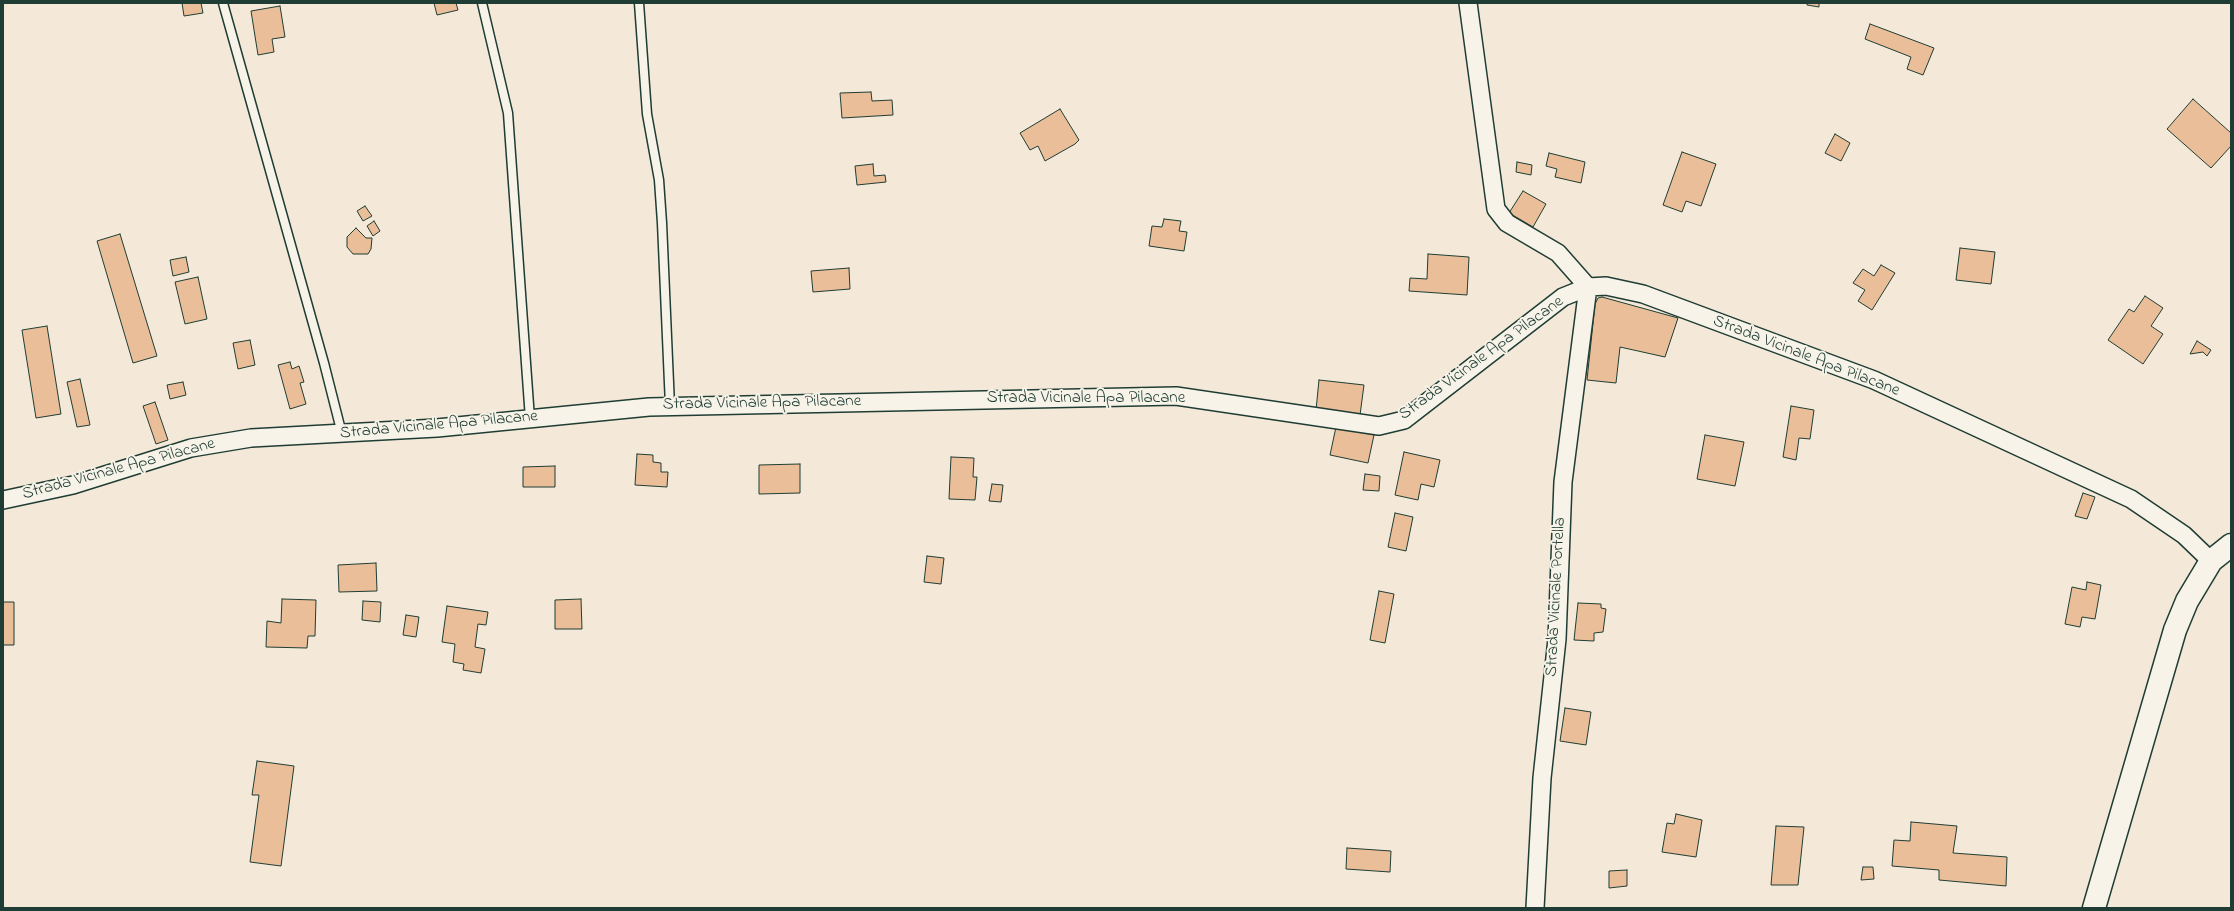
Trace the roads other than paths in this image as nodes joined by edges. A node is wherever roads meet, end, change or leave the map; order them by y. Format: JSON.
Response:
{"nodes":[{"id":1,"x":223,"y":3,"type":"edge"},
{"id":2,"x":482,"y":3,"type":"edge"},
{"id":3,"x":639,"y":3,"type":"edge"},
{"id":4,"x":1468,"y":3,"type":"edge"},
{"id":5,"x":1588,"y":287,"type":"junction"},
{"id":6,"x":670,"y":406,"type":"junction"},
{"id":7,"x":530,"y":419,"type":"junction"},
{"id":8,"x":342,"y":434,"type":"junction"},
{"id":9,"x":3,"y":500,"type":"edge"},
{"id":10,"x":2231,"y":544,"type":"edge"},
{"id":11,"x":2211,"y":561,"type":"junction"},
{"id":12,"x":1536,"y":908,"type":"edge"},
{"id":13,"x":2094,"y":908,"type":"edge"}],
"edges":[{"from":1,"to":8,"type":"lane"},
{"from":2,"to":7,"type":"lane"},
{"from":3,"to":6,"type":"lane"},
{"from":4,"to":5,"type":"street"},
{"from":5,"to":6,"type":"street","name":"Strada Vicinale Apa Pilacane"},
{"from":5,"to":11,"type":"street","name":"Strada Vicinale Apa Pilacane"},
{"from":5,"to":12,"type":"street","name":"Strada Vicinale Portella"},
{"from":6,"to":7,"type":"street","name":"Strada Vicinale Apa Pilacane"},
{"from":7,"to":8,"type":"street","name":"Strada Vicinale Apa Pilacane"},
{"from":8,"to":9,"type":"street","name":"Strada Vicinale Apa Pilacane"},
{"from":10,"to":11,"type":"main road"},
{"from":11,"to":13,"type":"main road"}]}
